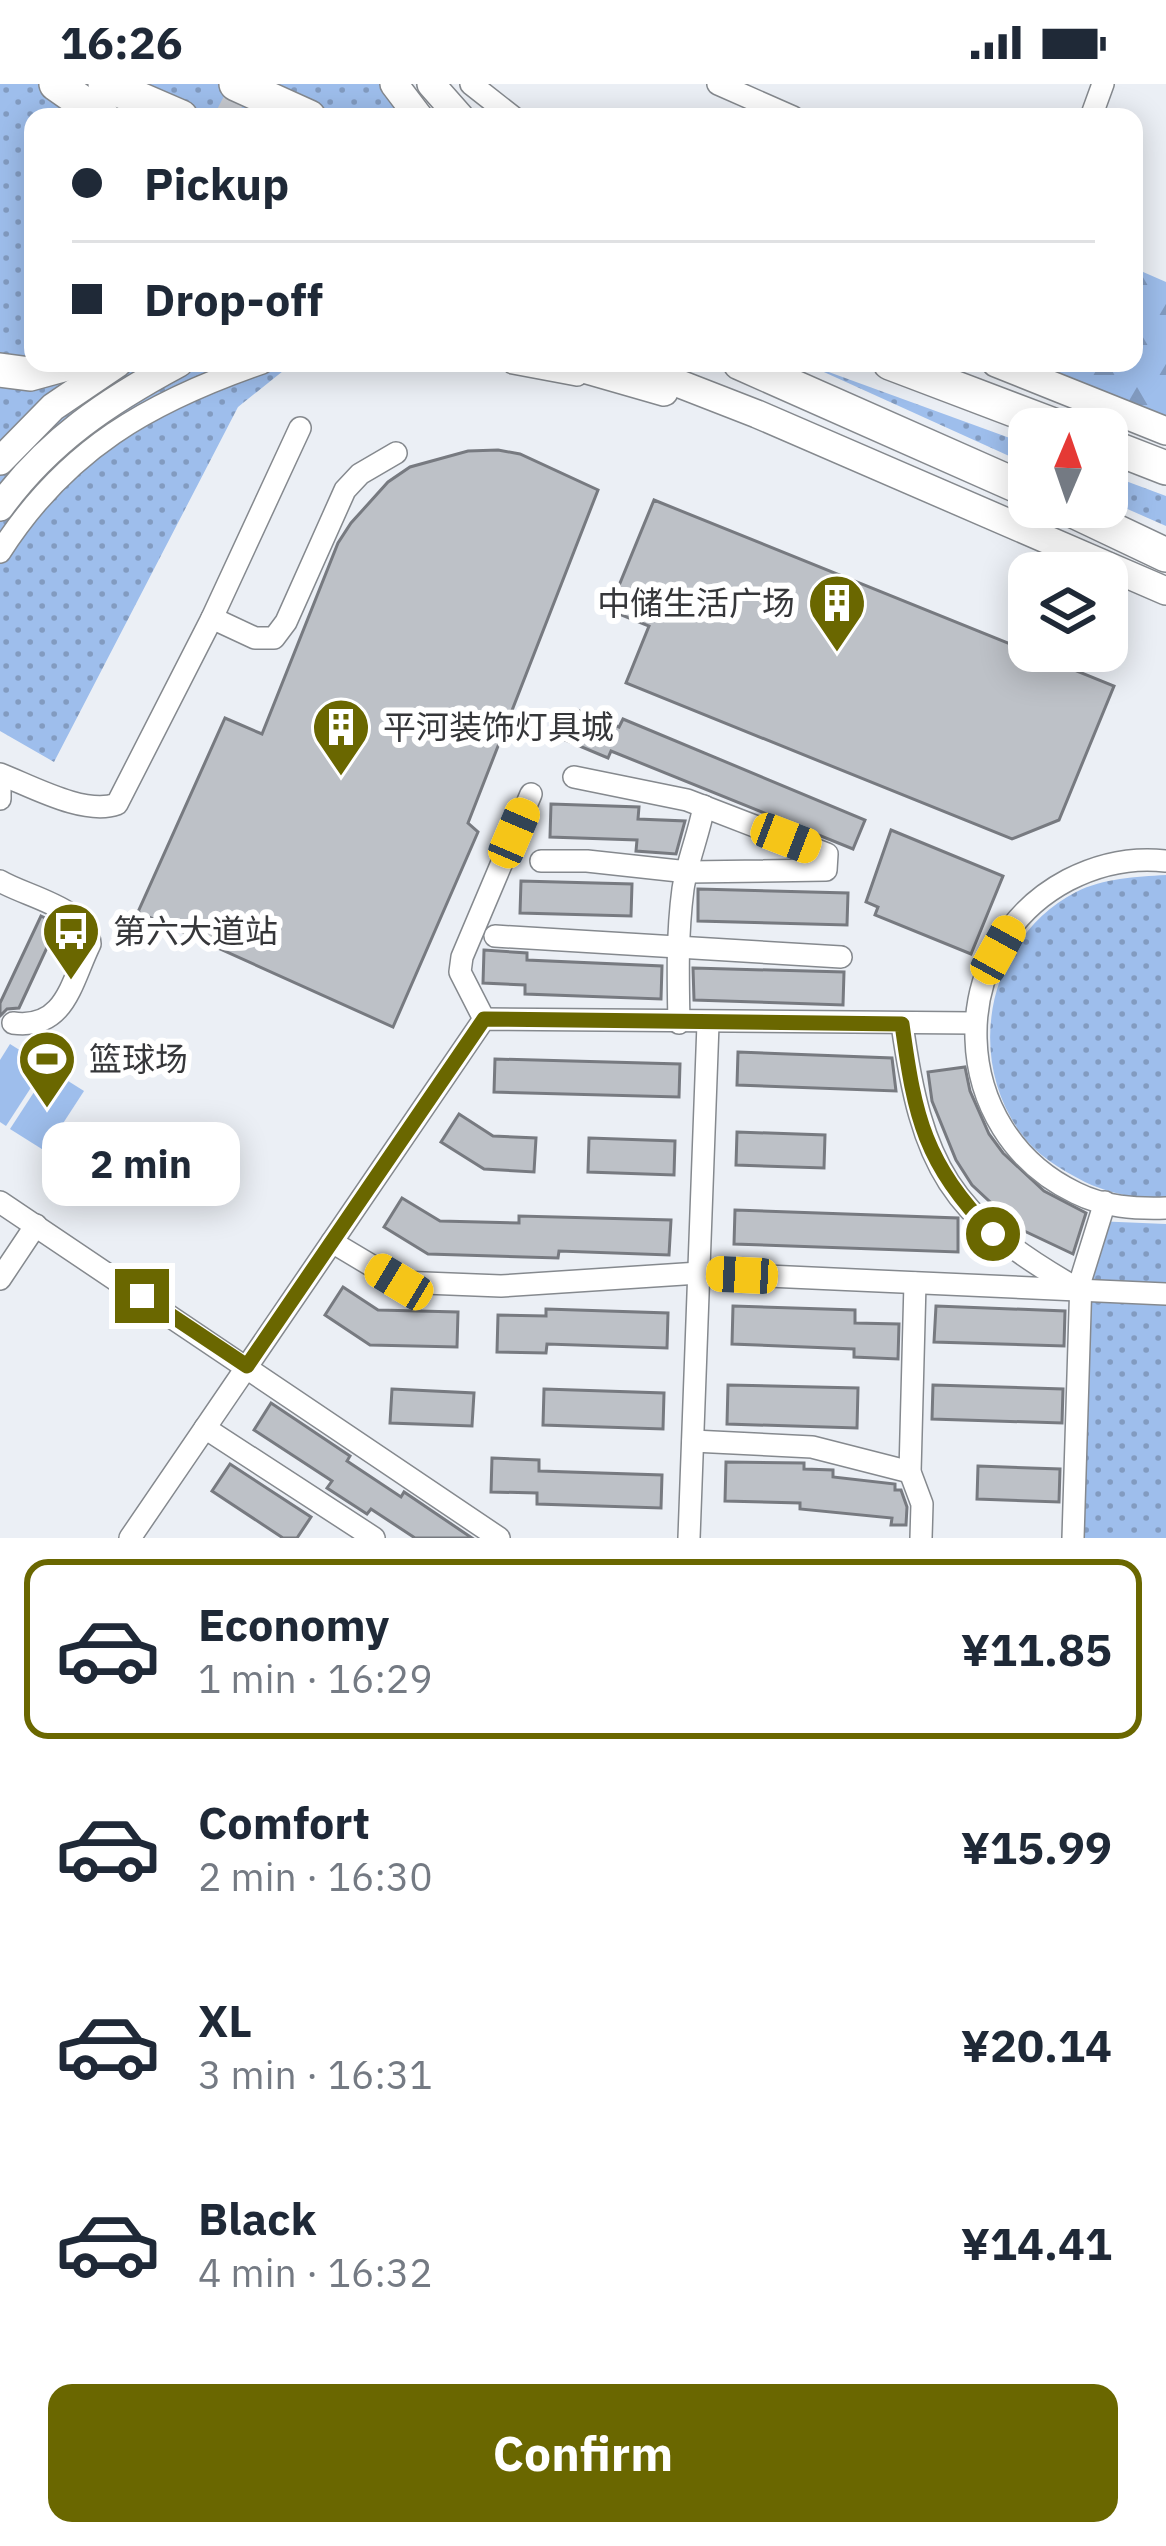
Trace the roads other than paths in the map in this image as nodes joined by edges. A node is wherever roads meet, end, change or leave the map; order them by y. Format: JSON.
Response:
{"nodes":[{"id":1,"x":56,"y":84,"type":"edge"},
{"id":2,"x":105,"y":84,"type":"edge"},
{"id":3,"x":236,"y":84,"type":"edge"},
{"id":4,"x":431,"y":84,"type":"edge"},
{"id":5,"x":471,"y":84,"type":"edge"},
{"id":6,"x":718,"y":84,"type":"edge"},
{"id":7,"x":90,"y":108,"type":"edge"},
{"id":8,"x":160,"y":108,"type":"edge"},
{"id":9,"x":289,"y":108,"type":"edge"},
{"id":10,"x":452,"y":108,"type":"edge"},
{"id":11,"x":502,"y":108,"type":"edge"},
{"id":12,"x":773,"y":108,"type":"edge"},
{"id":13,"x":0,"y":370,"type":"edge"},
{"id":14,"x":37,"y":372,"type":"edge"},
{"id":15,"x":105,"y":372,"type":"edge"},
{"id":16,"x":162,"y":372,"type":"edge"},
{"id":17,"x":235,"y":372,"type":"edge"},
{"id":18,"x":621,"y":372,"type":"edge"},
{"id":19,"x":760,"y":372,"type":"edge"},
{"id":20,"x":914,"y":372,"type":"edge"},
{"id":21,"x":1018,"y":372,"type":"edge"},
{"id":22,"x":1009,"y":408,"type":"edge"},
{"id":23,"x":758,"y":414,"type":"junction"},
{"id":24,"x":301,"y":428,"type":"dead end"},
{"id":25,"x":1166,"y":431,"type":"edge"},
{"id":26,"x":932,"y":448,"type":"junction"},
{"id":27,"x":395,"y":453,"type":"dead end"},
{"id":28,"x":1128,"y":454,"type":"edge"},
{"id":29,"x":0,"y":461,"type":"edge"},
{"id":30,"x":1166,"y":468,"type":"edge"},
{"id":31,"x":1008,"y":482,"type":"edge"},
{"id":32,"x":0,"y":507,"type":"edge"},
{"id":33,"x":1109,"y":528,"type":"edge"},
{"id":34,"x":0,"y":552,"type":"edge"},
{"id":35,"x":1166,"y":555,"type":"edge"},
{"id":36,"x":1166,"y":591,"type":"edge"},
{"id":37,"x":212,"y":618,"type":"junction"},
{"id":38,"x":0,"y":774,"type":"edge"},
{"id":39,"x":574,"y":777,"type":"dead end"},
{"id":40,"x":531,"y":794,"type":"dead end"},
{"id":41,"x":0,"y":799,"type":"edge"},
{"id":42,"x":704,"y":806,"type":"junction"},
{"id":43,"x":541,"y":861,"type":"dead end"},
{"id":44,"x":1166,"y":861,"type":"edge"},
{"id":45,"x":688,"y":872,"type":"junction"},
{"id":46,"x":0,"y":881,"type":"edge"},
{"id":47,"x":495,"y":936,"type":"dead end"},
{"id":48,"x":677,"y":950,"type":"junction"},
{"id":49,"x":841,"y":957,"type":"dead end"},
{"id":50,"x":484,"y":1019,"type":"junction"},
{"id":51,"x":14,"y":1023,"type":"dead end"},
{"id":52,"x":680,"y":1023,"type":"junction"},
{"id":53,"x":974,"y":1023,"type":"junction"},
{"id":54,"x":708,"y":1024,"type":"junction"},
{"id":55,"x":902,"y":1024,"type":"junction"},
{"id":56,"x":0,"y":1202,"type":"edge"},
{"id":57,"x":1106,"y":1202,"type":"junction"},
{"id":58,"x":1166,"y":1208,"type":"edge"},
{"id":59,"x":37,"y":1226,"type":"junction"},
{"id":60,"x":332,"y":1242,"type":"junction"},
{"id":61,"x":699,"y":1273,"type":"junction"},
{"id":62,"x":0,"y":1280,"type":"edge"},
{"id":63,"x":915,"y":1283,"type":"junction"},
{"id":64,"x":1081,"y":1291,"type":"junction"},
{"id":65,"x":1166,"y":1294,"type":"edge"},
{"id":66,"x":247,"y":1366,"type":"junction"},
{"id":67,"x":205,"y":1428,"type":"junction"},
{"id":68,"x":693,"y":1442,"type":"junction"},
{"id":69,"x":910,"y":1472,"type":"junction"},
{"id":70,"x":130,"y":1538,"type":"edge"},
{"id":71,"x":374,"y":1538,"type":"edge"},
{"id":72,"x":499,"y":1538,"type":"edge"},
{"id":73,"x":689,"y":1538,"type":"edge"},
{"id":74,"x":921,"y":1538,"type":"edge"},
{"id":75,"x":1073,"y":1538,"type":"edge"}],
"edges":[{"from":1,"to":7,"type":"highway"},
{"from":2,"to":8,"type":"highway"},
{"from":3,"to":9,"type":"highway"},
{"from":4,"to":10,"type":"main road"},
{"from":5,"to":11,"type":"street"},
{"from":6,"to":12,"type":"street"},
{"from":13,"to":14,"type":"highway"},
{"from":15,"to":29,"type":"main road"},
{"from":16,"to":32,"type":"main road"},
{"from":17,"to":34,"type":"street"},
{"from":18,"to":23,"type":"main road"},
{"from":19,"to":26,"type":"highway"},
{"from":20,"to":22,"type":"highway"},
{"from":21,"to":25,"type":"main road"},
{"from":23,"to":26,"type":"main road"},
{"from":23,"to":36,"type":"main road"},
{"from":24,"to":37,"type":"street"},
{"from":26,"to":31,"type":"highway"},
{"from":27,"to":37,"type":"street"},
{"from":28,"to":30,"type":"highway"},
{"from":33,"to":35,"type":"highway"},
{"from":37,"to":38,"type":"street"},
{"from":38,"to":41,"type":"street"},
{"from":39,"to":42,"type":"street"},
{"from":40,"to":50,"type":"street"},
{"from":42,"to":45,"type":"street"},
{"from":42,"to":45,"type":"street"},
{"from":43,"to":45,"type":"street"},
{"from":44,"to":53,"type":"street"},
{"from":45,"to":48,"type":"street"},
{"from":46,"to":51,"type":"street"},
{"from":47,"to":48,"type":"street"},
{"from":48,"to":49,"type":"street"},
{"from":48,"to":52,"type":"street"},
{"from":50,"to":52,"type":"street"},
{"from":50,"to":60,"type":"street"},
{"from":52,"to":54,"type":"street"},
{"from":53,"to":55,"type":"street"},
{"from":53,"to":57,"type":"street"},
{"from":54,"to":55,"type":"street"},
{"from":54,"to":61,"type":"street"},
{"from":55,"to":64,"type":"street"},
{"from":56,"to":59,"type":"street"},
{"from":57,"to":58,"type":"street"},
{"from":57,"to":64,"type":"street"},
{"from":59,"to":62,"type":"street"},
{"from":59,"to":66,"type":"street"},
{"from":60,"to":61,"type":"street"},
{"from":60,"to":66,"type":"street"},
{"from":61,"to":63,"type":"street"},
{"from":61,"to":68,"type":"street"},
{"from":63,"to":64,"type":"street"},
{"from":63,"to":69,"type":"street"},
{"from":64,"to":65,"type":"street"},
{"from":64,"to":75,"type":"street"},
{"from":66,"to":67,"type":"street"},
{"from":66,"to":72,"type":"street"},
{"from":67,"to":70,"type":"street"},
{"from":67,"to":71,"type":"street"},
{"from":68,"to":69,"type":"street"},
{"from":68,"to":73,"type":"street"},
{"from":69,"to":74,"type":"street"}]}
